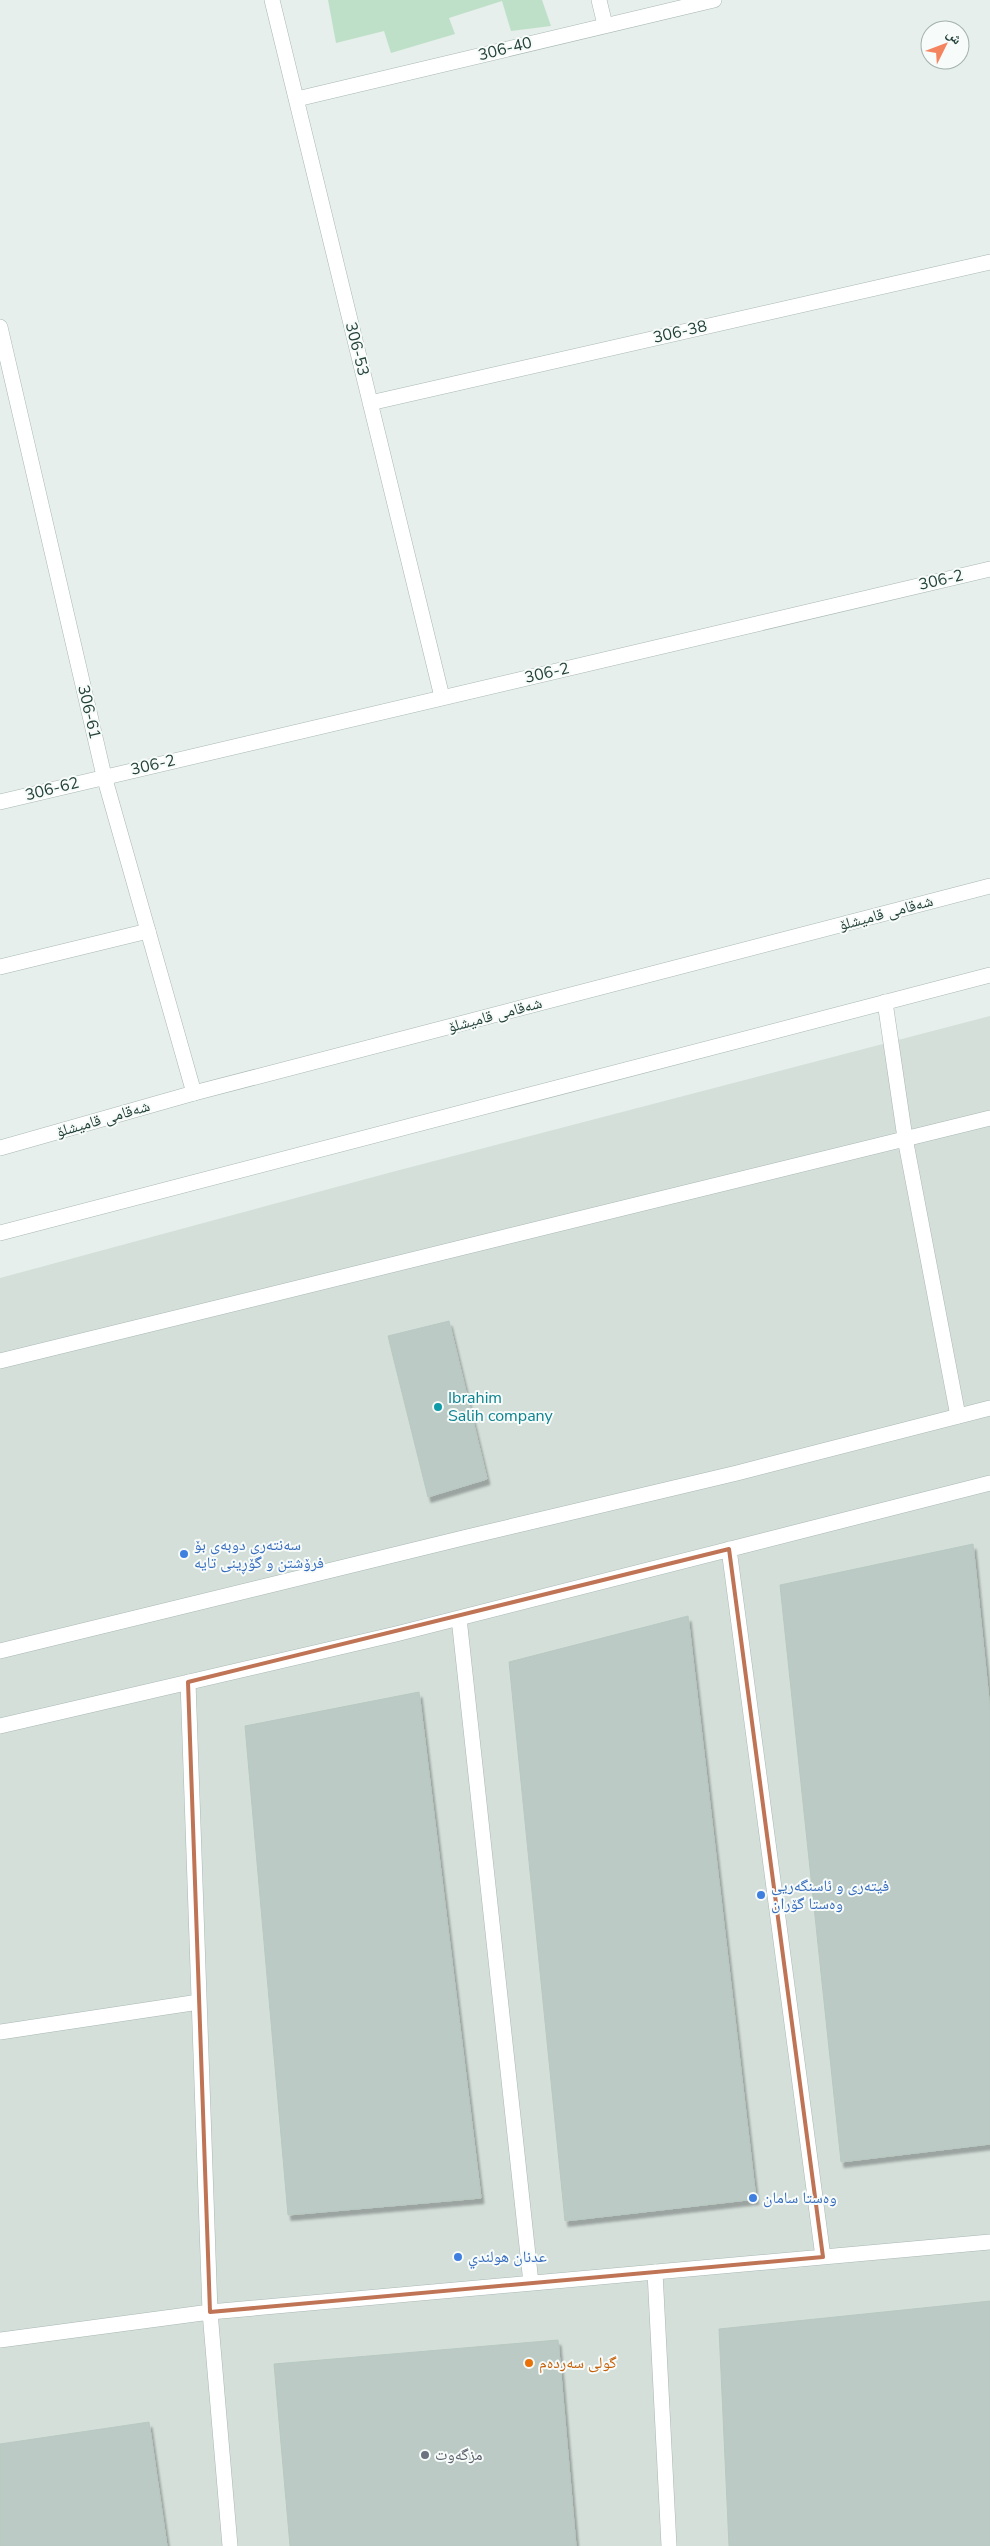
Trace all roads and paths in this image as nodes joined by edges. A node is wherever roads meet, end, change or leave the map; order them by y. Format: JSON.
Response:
{"nodes":[{"id":1,"x":272,"y":0,"type":"edge"},
{"id":2,"x":599,"y":0,"type":"edge"},
{"id":3,"x":714,"y":0,"type":"edge"},
{"id":4,"x":605,"y":25,"type":"junction"},
{"id":5,"x":297,"y":99,"type":"junction"},
{"id":6,"x":990,"y":262,"type":"edge"},
{"id":7,"x":0,"y":327,"type":"edge"},
{"id":8,"x":370,"y":403,"type":"junction"},
{"id":9,"x":990,"y":569,"type":"edge"},
{"id":10,"x":442,"y":697,"type":"junction"},
{"id":11,"x":104,"y":776,"type":"junction"},
{"id":12,"x":0,"y":802,"type":"edge"},
{"id":13,"x":990,"y":886,"type":"edge"},
{"id":14,"x":148,"y":931,"type":"junction"},
{"id":15,"x":0,"y":967,"type":"edge"},
{"id":16,"x":990,"y":974,"type":"edge"},
{"id":17,"x":885,"y":1002,"type":"junction"},
{"id":18,"x":194,"y":1094,"type":"junction"},
{"id":19,"x":990,"y":1118,"type":"edge"},
{"id":20,"x":906,"y":1138,"type":"junction"},
{"id":21,"x":0,"y":1148,"type":"edge"},
{"id":22,"x":0,"y":1233,"type":"edge"},
{"id":23,"x":0,"y":1361,"type":"edge"},
{"id":24,"x":990,"y":1408,"type":"edge"},
{"id":25,"x":958,"y":1416,"type":"junction"},
{"id":26,"x":990,"y":1483,"type":"edge"},
{"id":27,"x":729,"y":1549,"type":"junction"},
{"id":28,"x":459,"y":1618,"type":"junction"},
{"id":29,"x":0,"y":1651,"type":"edge"},
{"id":30,"x":188,"y":1682,"type":"junction"},
{"id":31,"x":0,"y":1726,"type":"edge"},
{"id":32,"x":199,"y":2002,"type":"junction"},
{"id":33,"x":0,"y":2032,"type":"edge"},
{"id":34,"x":990,"y":2242,"type":"edge"},
{"id":35,"x":823,"y":2257,"type":"junction"},
{"id":36,"x":655,"y":2272,"type":"junction"},
{"id":37,"x":531,"y":2283,"type":"junction"},
{"id":38,"x":210,"y":2312,"type":"junction"},
{"id":39,"x":0,"y":2340,"type":"edge"},
{"id":40,"x":230,"y":2546,"type":"edge"},
{"id":41,"x":669,"y":2546,"type":"edge"}],
"edges":[{"from":1,"to":5,"type":"street","name":"306-53"},
{"from":2,"to":4,"type":"street"},
{"from":3,"to":4,"type":"street","name":"306-40"},
{"from":4,"to":5,"type":"street","name":"306-40"},
{"from":5,"to":8,"type":"street","name":"306-53"},
{"from":6,"to":8,"type":"street","name":"306-38"},
{"from":7,"to":11,"type":"street","name":"306-61"},
{"from":8,"to":10,"type":"street","name":"306-53"},
{"from":9,"to":10,"type":"street","name":"306-2"},
{"from":10,"to":11,"type":"street","name":"306-2"},
{"from":11,"to":12,"type":"street","name":"306-62"},
{"from":11,"to":14,"type":"street","name":"306-61"},
{"from":13,"to":18,"type":"street","name":"شەقامی قامیشلۆ"},
{"from":14,"to":15,"type":"street"},
{"from":14,"to":18,"type":"street","name":"306-61"},
{"from":16,"to":17,"type":"street"},
{"from":17,"to":20,"type":"street"},
{"from":17,"to":22,"type":"street"},
{"from":18,"to":21,"type":"street","name":"شەقامی قامیشلۆ"},
{"from":19,"to":20,"type":"street"},
{"from":20,"to":23,"type":"street"},
{"from":20,"to":25,"type":"street"},
{"from":24,"to":25,"type":"street"},
{"from":25,"to":29,"type":"street"},
{"from":26,"to":27,"type":"street"},
{"from":27,"to":28,"type":"street"},
{"from":27,"to":35,"type":"street"},
{"from":28,"to":30,"type":"street"},
{"from":28,"to":37,"type":"street"},
{"from":30,"to":31,"type":"street"},
{"from":30,"to":32,"type":"street"},
{"from":32,"to":33,"type":"street"},
{"from":32,"to":38,"type":"street"},
{"from":34,"to":35,"type":"street"},
{"from":35,"to":36,"type":"street"},
{"from":36,"to":37,"type":"street"},
{"from":36,"to":41,"type":"street"},
{"from":37,"to":38,"type":"street"},
{"from":38,"to":39,"type":"street"},
{"from":38,"to":40,"type":"street"}]}
